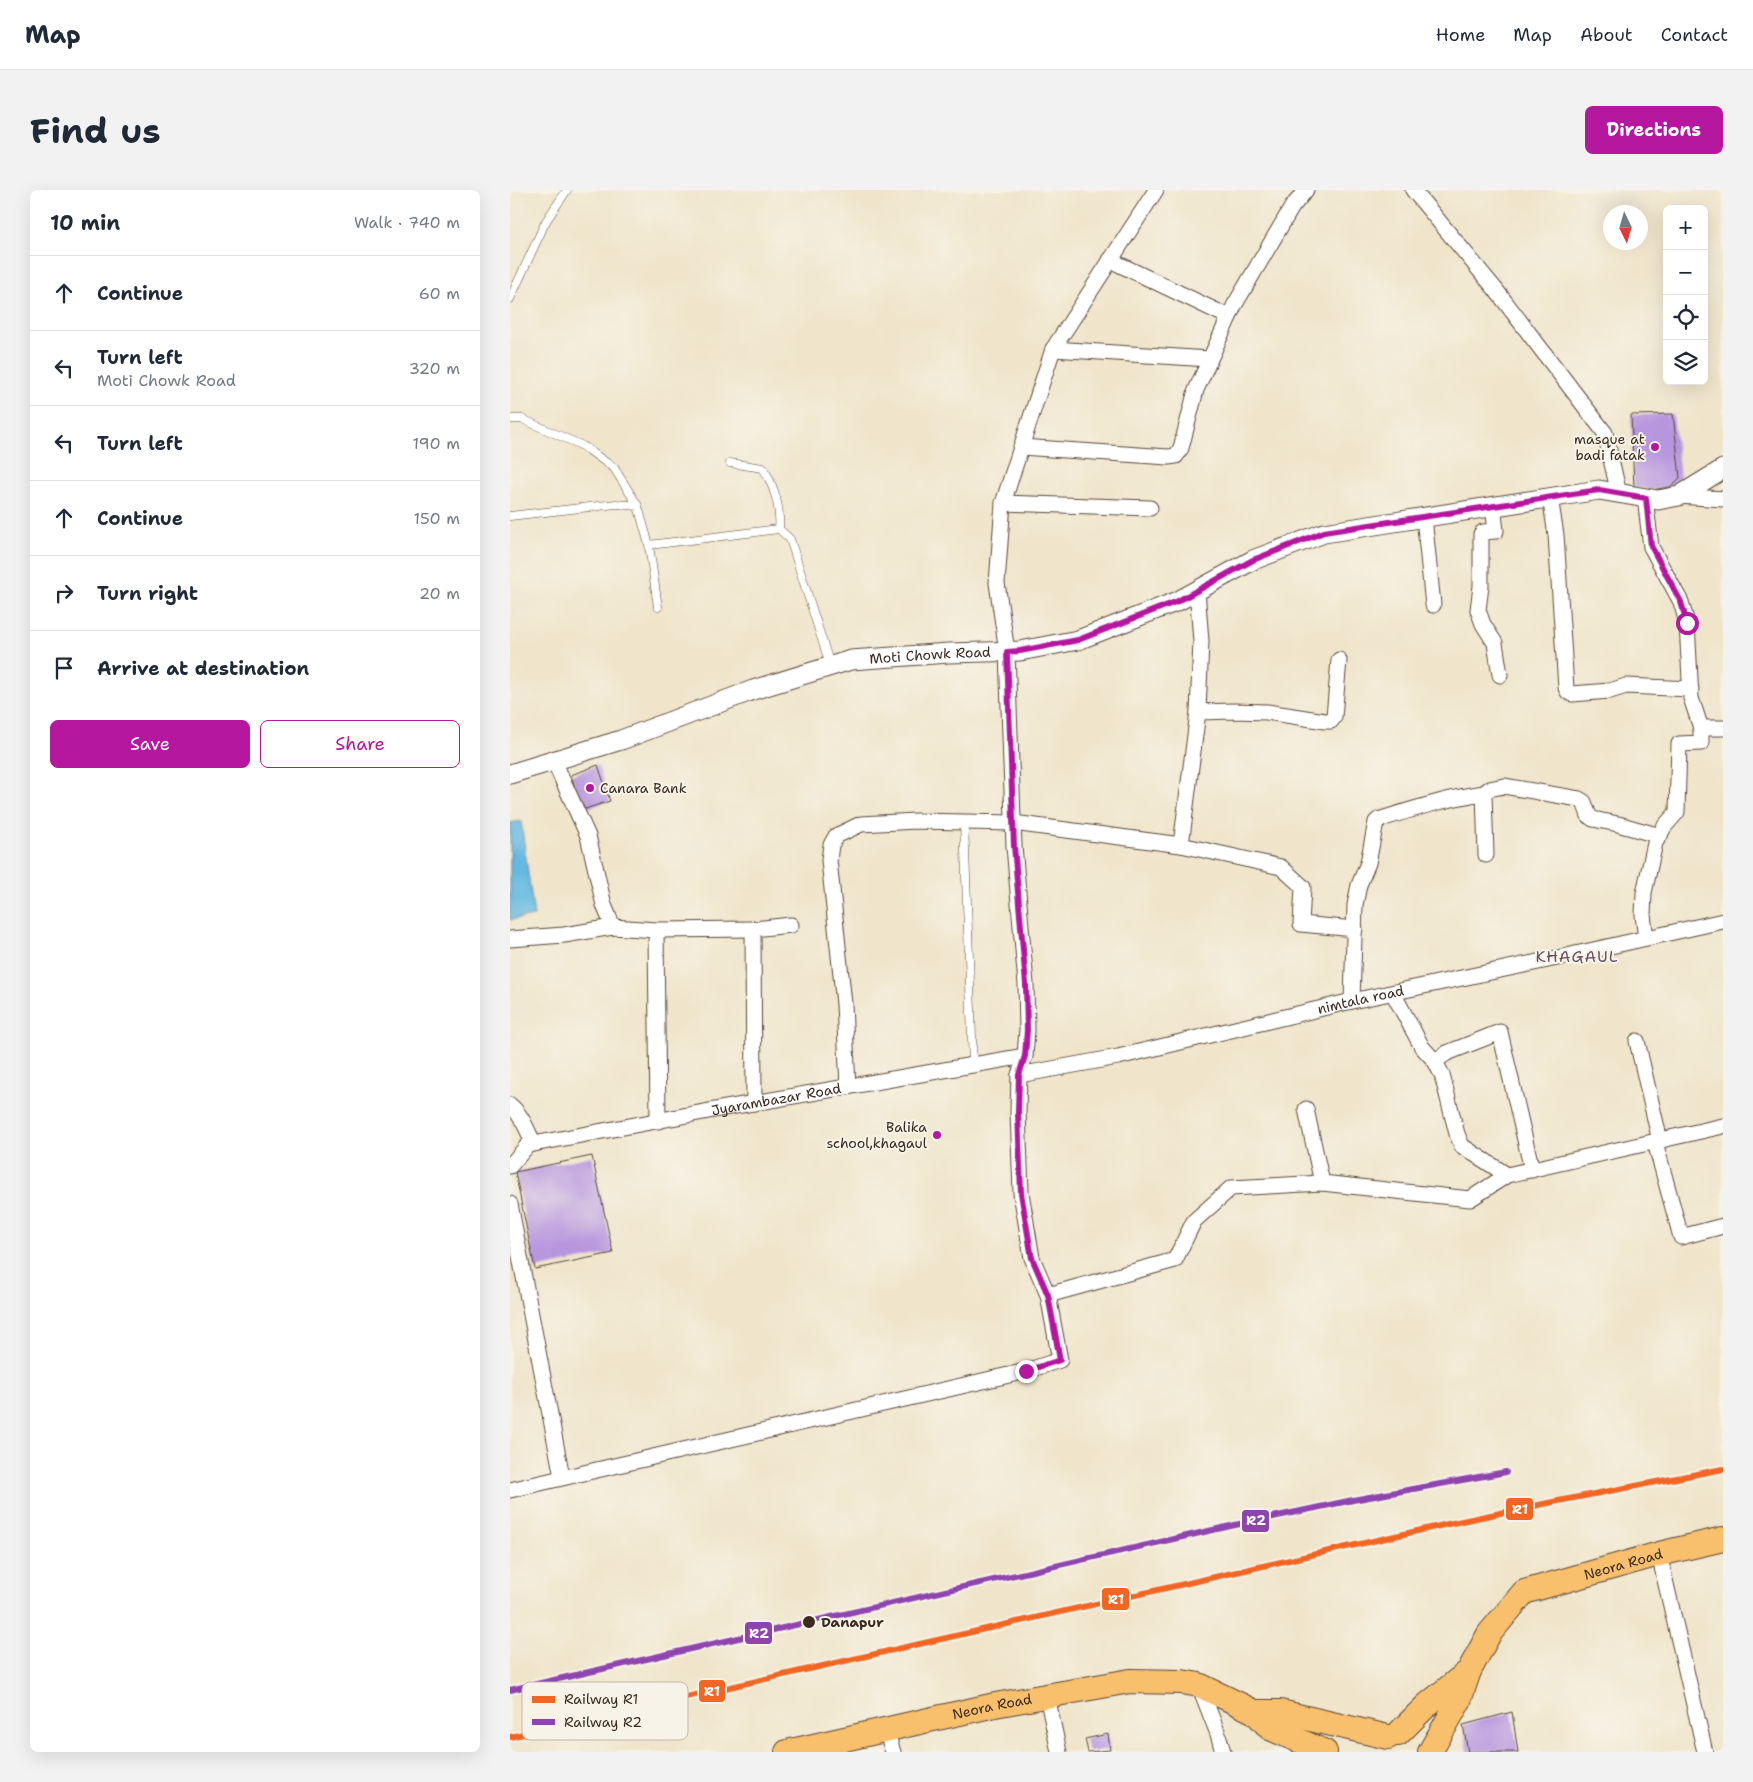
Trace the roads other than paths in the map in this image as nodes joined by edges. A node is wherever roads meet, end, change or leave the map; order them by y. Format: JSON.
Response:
{"nodes":[{"id":1,"x":567,"y":190,"type":"edge"},
{"id":2,"x":1156,"y":190,"type":"edge"},
{"id":3,"x":1306,"y":190,"type":"edge"},
{"id":4,"x":1413,"y":190,"type":"edge"},
{"id":5,"x":1110,"y":260,"type":"junction"},
{"id":6,"x":510,"y":299,"type":"edge"},
{"id":7,"x":1229,"y":317,"type":"junction"},
{"id":8,"x":1053,"y":349,"type":"junction"},
{"id":9,"x":1209,"y":360,"type":"junction"},
{"id":10,"x":510,"y":419,"type":"edge"},
{"id":11,"x":1021,"y":447,"type":"junction"},
{"id":12,"x":730,"y":463,"type":"dead end"},
{"id":13,"x":1723,"y":469,"type":"edge"},
{"id":14,"x":1619,"y":494,"type":"junction"},
{"id":15,"x":1679,"y":496,"type":"junction"},
{"id":16,"x":1550,"y":497,"type":"junction"},
{"id":17,"x":1646,"y":498,"type":"junction"},
{"id":18,"x":1723,"y":499,"type":"edge"},
{"id":19,"x":1003,"y":503,"type":"junction"},
{"id":20,"x":638,"y":506,"type":"junction"},
{"id":21,"x":1493,"y":506,"type":"junction"},
{"id":22,"x":1150,"y":508,"type":"dead end"},
{"id":23,"x":510,"y":516,"type":"edge"},
{"id":24,"x":1424,"y":518,"type":"junction"},
{"id":25,"x":779,"y":529,"type":"junction"},
{"id":26,"x":649,"y":544,"type":"junction"},
{"id":27,"x":1197,"y":590,"type":"junction"},
{"id":28,"x":1433,"y":605,"type":"dead end"},
{"id":29,"x":658,"y":607,"type":"dead end"},
{"id":30,"x":1007,"y":652,"type":"junction"},
{"id":31,"x":1339,"y":660,"type":"dead end"},
{"id":32,"x":831,"y":666,"type":"junction"},
{"id":33,"x":1500,"y":675,"type":"dead end"},
{"id":34,"x":1691,"y":689,"type":"junction"},
{"id":35,"x":1198,"y":712,"type":"junction"},
{"id":36,"x":1701,"y":728,"type":"junction"},
{"id":37,"x":1723,"y":728,"type":"edge"},
{"id":38,"x":554,"y":761,"type":"junction"},
{"id":39,"x":510,"y":774,"type":"edge"},
{"id":40,"x":1484,"y":793,"type":"junction"},
{"id":41,"x":964,"y":823,"type":"junction"},
{"id":42,"x":1013,"y":823,"type":"junction"},
{"id":43,"x":1660,"y":836,"type":"junction"},
{"id":44,"x":1181,"y":845,"type":"junction"},
{"id":45,"x":1486,"y":855,"type":"dead end"},
{"id":46,"x":1723,"y":921,"type":"edge"},
{"id":47,"x":791,"y":925,"type":"dead end"},
{"id":48,"x":613,"y":927,"type":"junction"},
{"id":49,"x":753,"y":929,"type":"junction"},
{"id":50,"x":1355,"y":929,"type":"junction"},
{"id":51,"x":656,"y":930,"type":"junction"},
{"id":52,"x":1646,"y":938,"type":"junction"},
{"id":53,"x":510,"y":940,"type":"edge"},
{"id":54,"x":1393,"y":993,"type":"junction"},
{"id":55,"x":1352,"y":1001,"type":"junction"},
{"id":56,"x":1637,"y":1041,"type":"dead end"},
{"id":57,"x":1025,"y":1056,"type":"junction"},
{"id":58,"x":1435,"y":1061,"type":"junction"},
{"id":59,"x":973,"y":1065,"type":"junction"},
{"id":60,"x":1019,"y":1075,"type":"junction"},
{"id":61,"x":848,"y":1087,"type":"junction"},
{"id":62,"x":754,"y":1103,"type":"junction"},
{"id":63,"x":510,"y":1105,"type":"edge"},
{"id":64,"x":1306,"y":1109,"type":"dead end"},
{"id":65,"x":658,"y":1121,"type":"junction"},
{"id":66,"x":1723,"y":1126,"type":"edge"},
{"id":67,"x":1658,"y":1141,"type":"junction"},
{"id":68,"x":523,"y":1149,"type":"edge"},
{"id":69,"x":510,"y":1166,"type":"edge"},
{"id":70,"x":1532,"y":1170,"type":"junction"},
{"id":71,"x":1507,"y":1175,"type":"junction"},
{"id":72,"x":1322,"y":1183,"type":"junction"},
{"id":73,"x":510,"y":1204,"type":"edge"},
{"id":74,"x":1723,"y":1226,"type":"edge"},
{"id":75,"x":513,"y":1235,"type":"edge"},
{"id":76,"x":1048,"y":1295,"type":"junction"},
{"id":77,"x":562,"y":1477,"type":"junction"},
{"id":78,"x":510,"y":1490,"type":"edge"},
{"id":79,"x":1723,"y":1538,"type":"edge"},
{"id":80,"x":1659,"y":1554,"type":"junction"},
{"id":81,"x":1469,"y":1672,"type":"junction"},
{"id":82,"x":1199,"y":1686,"type":"junction"},
{"id":83,"x":1047,"y":1696,"type":"junction"},
{"id":84,"x":1255,"y":1712,"type":"junction"},
{"id":85,"x":886,"y":1730,"type":"junction"},
{"id":86,"x":1387,"y":1741,"type":"edge"},
{"id":87,"x":787,"y":1752,"type":"edge"},
{"id":88,"x":893,"y":1752,"type":"edge"},
{"id":89,"x":1059,"y":1752,"type":"edge"},
{"id":90,"x":1223,"y":1752,"type":"edge"},
{"id":91,"x":1325,"y":1752,"type":"edge"},
{"id":92,"x":1422,"y":1752,"type":"edge"},
{"id":93,"x":1430,"y":1752,"type":"edge"},
{"id":94,"x":1705,"y":1752,"type":"edge"}],
"edges":[{"from":1,"to":6,"type":"lane"},
{"from":2,"to":5,"type":"street"},
{"from":3,"to":7,"type":"street"},
{"from":4,"to":14,"type":"street"},
{"from":5,"to":7,"type":"street"},
{"from":5,"to":8,"type":"street"},
{"from":7,"to":9,"type":"street"},
{"from":8,"to":9,"type":"street"},
{"from":8,"to":11,"type":"street"},
{"from":9,"to":11,"type":"street"},
{"from":10,"to":20,"type":"lane"},
{"from":11,"to":19,"type":"street"},
{"from":12,"to":25,"type":"lane"},
{"from":13,"to":15,"type":"street","name":"Moti Chowk Road"},
{"from":14,"to":16,"type":"street","name":"Moti Chowk Road"},
{"from":14,"to":17,"type":"street","name":"Moti Chowk Road"},
{"from":15,"to":17,"type":"street","name":"Moti Chowk Road"},
{"from":15,"to":18,"type":"street"},
{"from":16,"to":21,"type":"street","name":"Moti Chowk Road"},
{"from":16,"to":34,"type":"street"},
{"from":17,"to":34,"type":"street"},
{"from":19,"to":22,"type":"street"},
{"from":19,"to":30,"type":"street"},
{"from":20,"to":23,"type":"lane"},
{"from":20,"to":26,"type":"lane"},
{"from":21,"to":24,"type":"street","name":"Moti Chowk Road"},
{"from":21,"to":33,"type":"street"},
{"from":24,"to":27,"type":"street","name":"Moti Chowk Road"},
{"from":24,"to":28,"type":"street"},
{"from":25,"to":26,"type":"lane"},
{"from":25,"to":32,"type":"lane"},
{"from":26,"to":29,"type":"lane"},
{"from":27,"to":30,"type":"street","name":"Moti Chowk Road"},
{"from":27,"to":35,"type":"street"},
{"from":30,"to":32,"type":"street","name":"Moti Chowk Road"},
{"from":30,"to":42,"type":"street"},
{"from":31,"to":35,"type":"street"},
{"from":32,"to":38,"type":"street","name":"Moti Chowk Road"},
{"from":34,"to":36,"type":"street"},
{"from":35,"to":44,"type":"street"},
{"from":36,"to":37,"type":"street"},
{"from":36,"to":43,"type":"street"},
{"from":38,"to":39,"type":"street","name":"Moti Chowk Road"},
{"from":38,"to":48,"type":"street"},
{"from":40,"to":43,"type":"street"},
{"from":40,"to":45,"type":"street"},
{"from":40,"to":50,"type":"street"},
{"from":41,"to":42,"type":"street"},
{"from":41,"to":59,"type":"lane"},
{"from":41,"to":61,"type":"street"},
{"from":42,"to":44,"type":"street"},
{"from":42,"to":57,"type":"street"},
{"from":43,"to":52,"type":"street"},
{"from":44,"to":50,"type":"street"},
{"from":46,"to":52,"type":"street","name":"nimtala road"},
{"from":47,"to":49,"type":"street"},
{"from":48,"to":51,"type":"street"},
{"from":48,"to":53,"type":"street"},
{"from":49,"to":51,"type":"street"},
{"from":49,"to":62,"type":"street"},
{"from":50,"to":55,"type":"street"},
{"from":51,"to":65,"type":"street"},
{"from":52,"to":54,"type":"street","name":"nimtala road"},
{"from":54,"to":55,"type":"street","name":"nimtala road"},
{"from":54,"to":58,"type":"street"},
{"from":55,"to":60,"type":"street","name":"nimtala road"},
{"from":56,"to":67,"type":"street"},
{"from":57,"to":59,"type":"street","name":"Jyarambazar Road"},
{"from":57,"to":60,"type":"street"},
{"from":58,"to":70,"type":"street"},
{"from":58,"to":71,"type":"street"},
{"from":59,"to":61,"type":"street","name":"Jyarambazar Road"},
{"from":60,"to":76,"type":"street"},
{"from":61,"to":62,"type":"street","name":"Jyarambazar Road"},
{"from":62,"to":65,"type":"street","name":"Jyarambazar Road"},
{"from":63,"to":68,"type":"street"},
{"from":64,"to":72,"type":"street"},
{"from":65,"to":68,"type":"street","name":"Jyarambazar Road"},
{"from":66,"to":67,"type":"street"},
{"from":67,"to":70,"type":"street"},
{"from":67,"to":74,"type":"street"},
{"from":68,"to":69,"type":"street"},
{"from":70,"to":71,"type":"street"},
{"from":71,"to":72,"type":"street"},
{"from":72,"to":76,"type":"street"},
{"from":73,"to":75,"type":"street"},
{"from":75,"to":77,"type":"street"},
{"from":76,"to":77,"type":"street"},
{"from":77,"to":78,"type":"street"},
{"from":79,"to":80,"type":"main road","name":"Neora Road"},
{"from":80,"to":81,"type":"main road","name":"Neora Road"},
{"from":80,"to":94,"type":"street"},
{"from":81,"to":86,"type":"main road"},
{"from":81,"to":93,"type":"main road"},
{"from":82,"to":83,"type":"main road","name":"Neora Road"},
{"from":82,"to":84,"type":"main road","name":"Neora Road"},
{"from":82,"to":90,"type":"street"},
{"from":83,"to":85,"type":"main road","name":"Neora Road"},
{"from":83,"to":89,"type":"street"},
{"from":84,"to":86,"type":"main road"},
{"from":84,"to":91,"type":"main road"},
{"from":85,"to":87,"type":"main road","name":"Neora Road"},
{"from":85,"to":88,"type":"street"},
{"from":86,"to":92,"type":"main road"}]}
